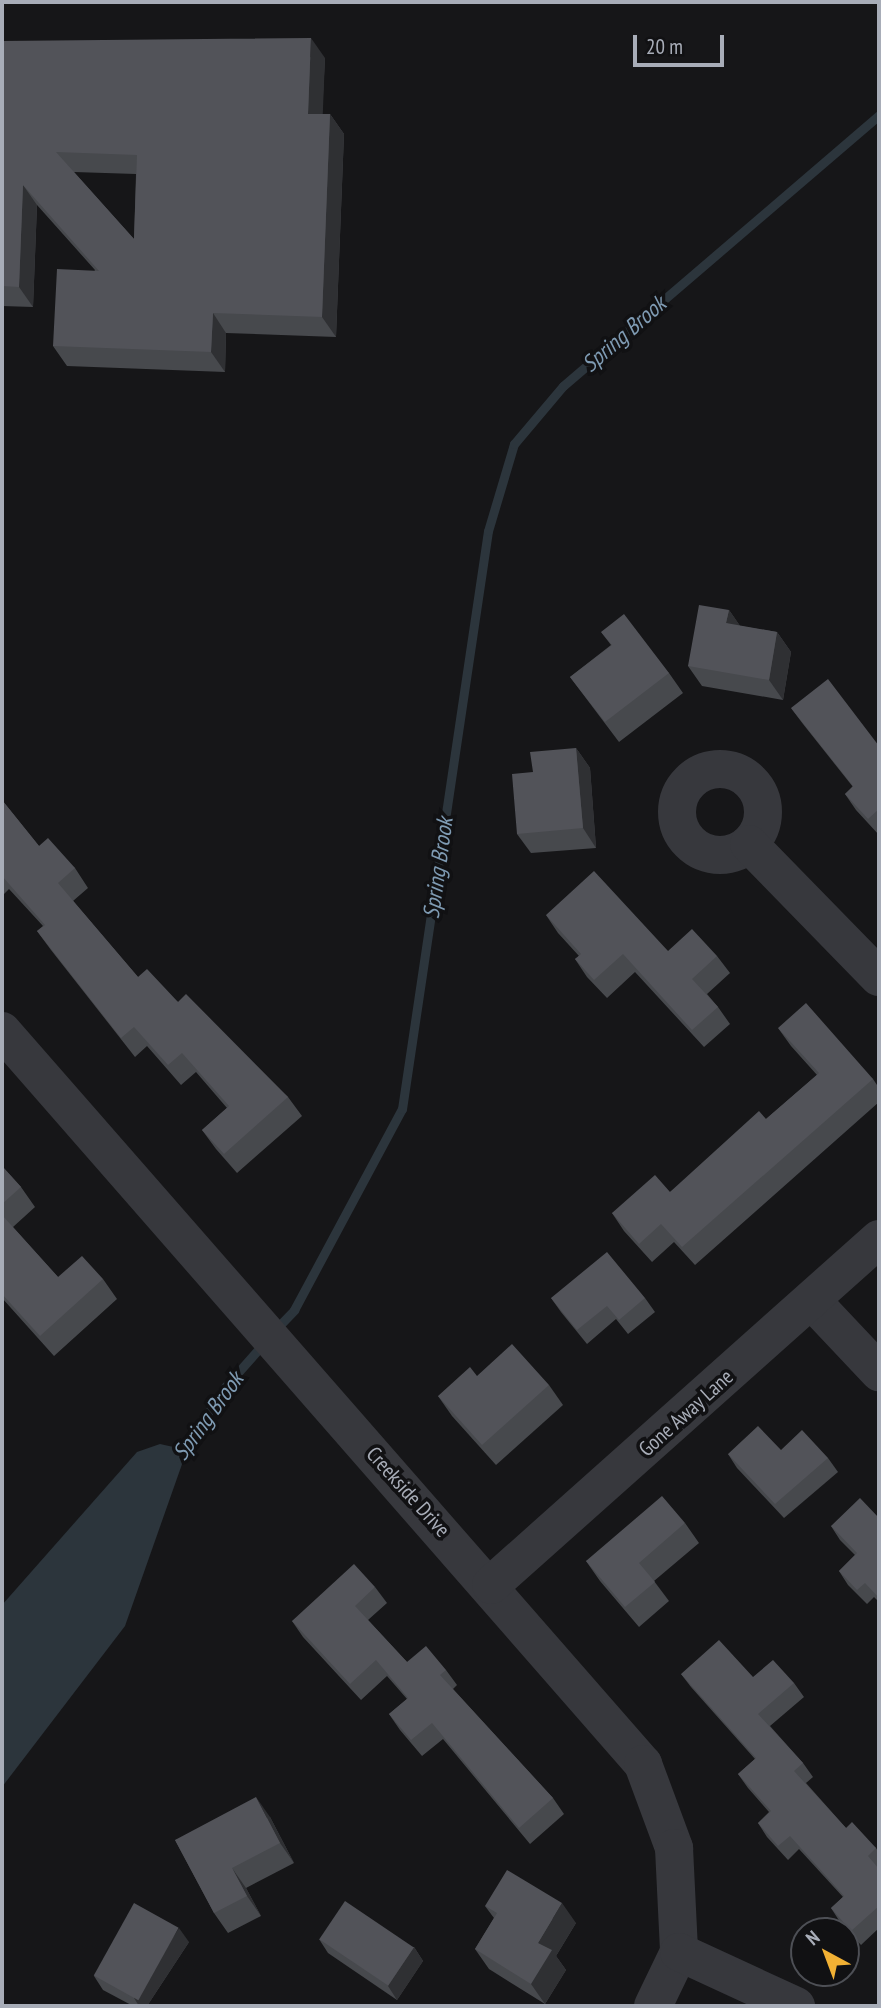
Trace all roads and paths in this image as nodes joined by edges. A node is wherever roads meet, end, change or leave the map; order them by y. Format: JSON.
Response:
{"nodes":[{"id":1,"x":749,"y":844,"type":"dead end"},
{"id":2,"x":879,"y":977,"type":"edge"},
{"id":3,"x":2,"y":1031,"type":"edge"},
{"id":4,"x":879,"y":1239,"type":"edge"},
{"id":5,"x":812,"y":1301,"type":"junction"},
{"id":6,"x":879,"y":1372,"type":"edge"},
{"id":7,"x":492,"y":1585,"type":"junction"},
{"id":8,"x":679,"y":1952,"type":"junction"},
{"id":9,"x":653,"y":2006,"type":"edge"},
{"id":10,"x":796,"y":2006,"type":"edge"}],
"edges":[{"from":1,"to":2,"type":"street"},
{"from":3,"to":7,"type":"street","name":"Creekside Drive"},
{"from":4,"to":5,"type":"street","name":"Gone Away Lane"},
{"from":5,"to":6,"type":"street"},
{"from":5,"to":7,"type":"street","name":"Gone Away Lane"},
{"from":7,"to":8,"type":"street","name":"Creekside Drive"},
{"from":8,"to":9,"type":"street","name":"Creekside Drive"},
{"from":8,"to":10,"type":"street"}]}
